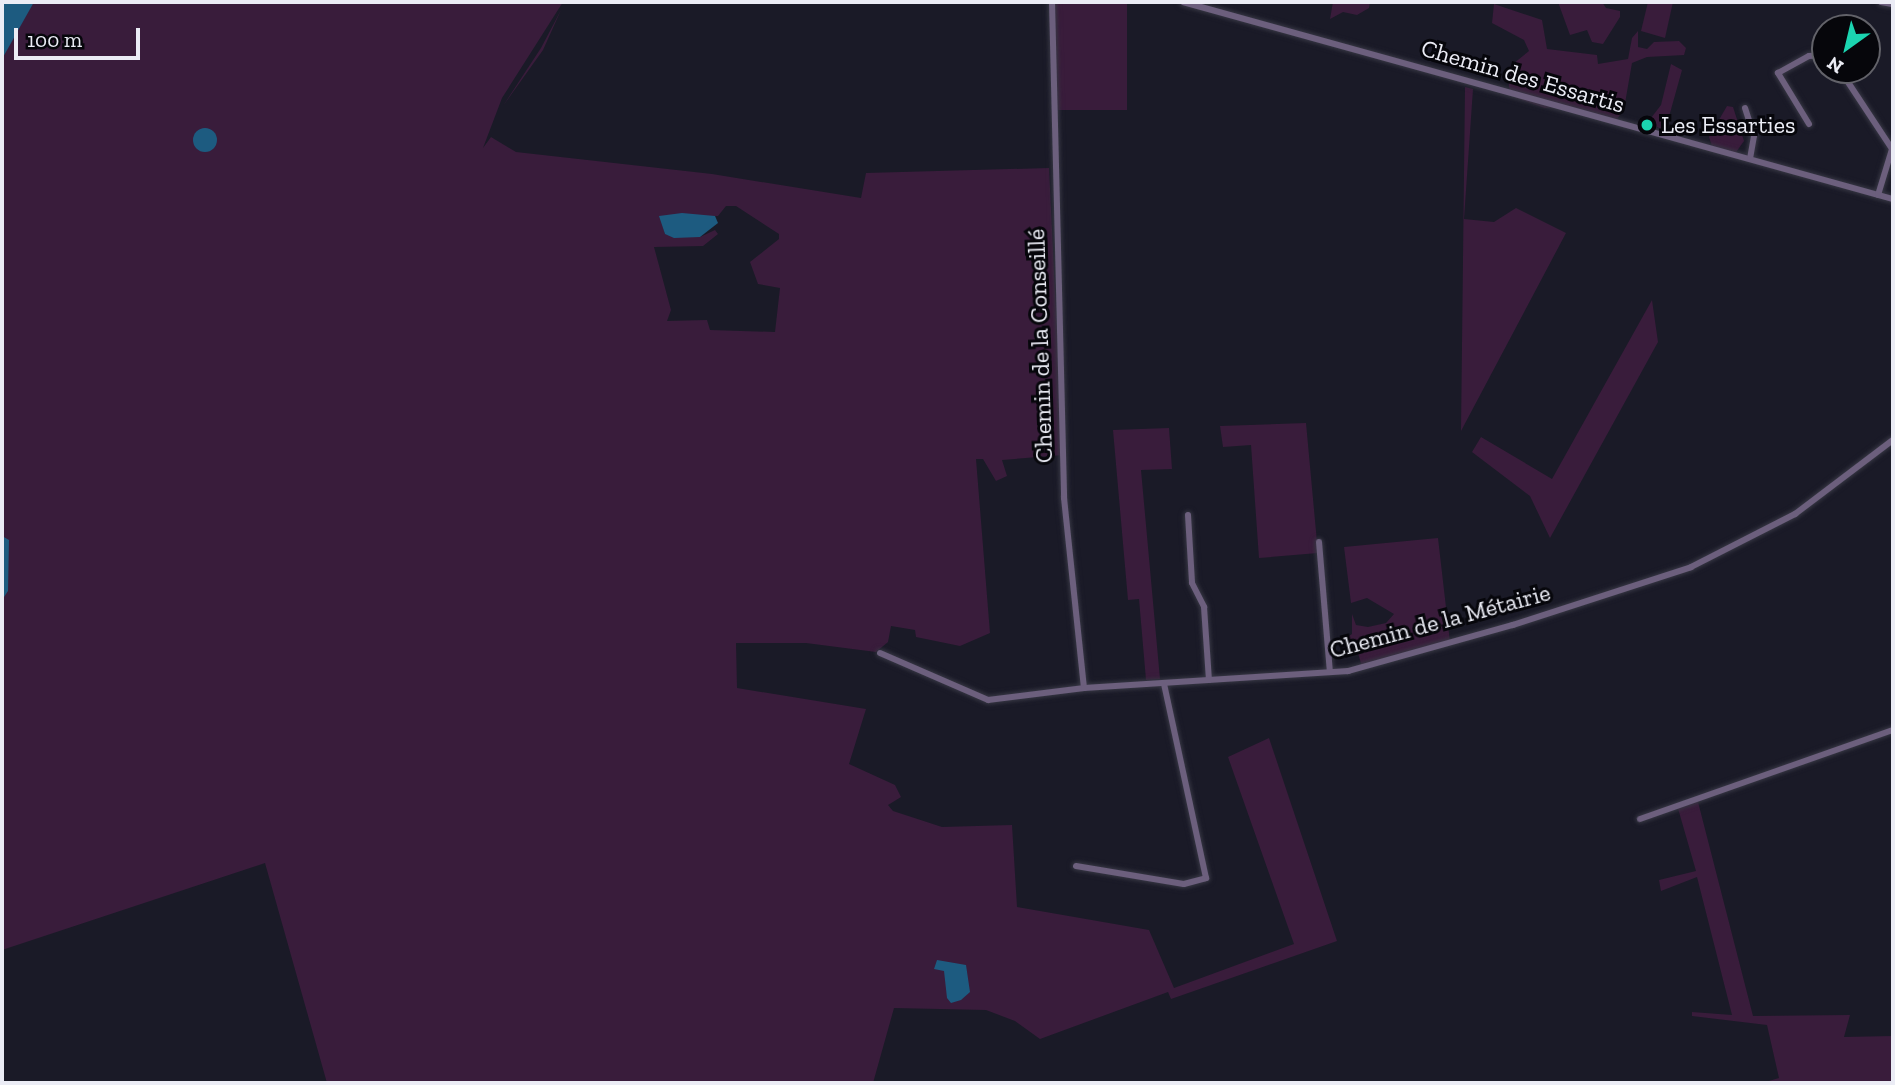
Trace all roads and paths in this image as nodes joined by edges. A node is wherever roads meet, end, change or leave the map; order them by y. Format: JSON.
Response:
{"nodes":[{"id":1,"x":1052,"y":2,"type":"edge"},
{"id":2,"x":1187,"y":2,"type":"edge"},
{"id":3,"x":1881,"y":2,"type":"edge"},
{"id":4,"x":1891,"y":4,"type":"dead end"},
{"id":5,"x":1811,"y":56,"type":"edge"},
{"id":6,"x":1849,"y":84,"type":"edge"},
{"id":7,"x":1745,"y":108,"type":"dead end"},
{"id":8,"x":1809,"y":124,"type":"dead end"},
{"id":9,"x":1750,"y":159,"type":"junction"},
{"id":10,"x":1878,"y":195,"type":"junction"},
{"id":11,"x":1893,"y":199,"type":"edge"},
{"id":12,"x":1893,"y":440,"type":"edge"},
{"id":13,"x":1188,"y":515,"type":"dead end"},
{"id":14,"x":1319,"y":542,"type":"dead end"},
{"id":15,"x":880,"y":653,"type":"dead end"},
{"id":16,"x":1330,"y":672,"type":"junction"},
{"id":17,"x":1209,"y":680,"type":"junction"},
{"id":18,"x":1164,"y":682,"type":"junction"},
{"id":19,"x":1084,"y":688,"type":"junction"},
{"id":20,"x":1893,"y":730,"type":"edge"},
{"id":21,"x":1640,"y":819,"type":"dead end"},
{"id":22,"x":1076,"y":866,"type":"dead end"}],
"edges":[{"from":1,"to":19,"type":"street","name":"Chemin de la Conseillé"},
{"from":2,"to":9,"type":"street","name":"Chemin des Essartis"},
{"from":3,"to":4,"type":"street"},
{"from":5,"to":8,"type":"street"},
{"from":6,"to":10,"type":"street"},
{"from":7,"to":9,"type":"street"},
{"from":9,"to":10,"type":"street","name":"Chemin des Essartis"},
{"from":10,"to":11,"type":"street","name":"Chemin des Essartis"},
{"from":12,"to":16,"type":"street","name":"Chemin de la Métairie"},
{"from":13,"to":17,"type":"street"},
{"from":14,"to":16,"type":"street"},
{"from":15,"to":19,"type":"street","name":"Chemin de la Métairie"},
{"from":16,"to":17,"type":"street","name":"Chemin de la Métairie"},
{"from":17,"to":18,"type":"street","name":"Chemin de la Métairie"},
{"from":18,"to":19,"type":"street","name":"Chemin de la Métairie"},
{"from":18,"to":22,"type":"street"},
{"from":20,"to":21,"type":"street"}]}
